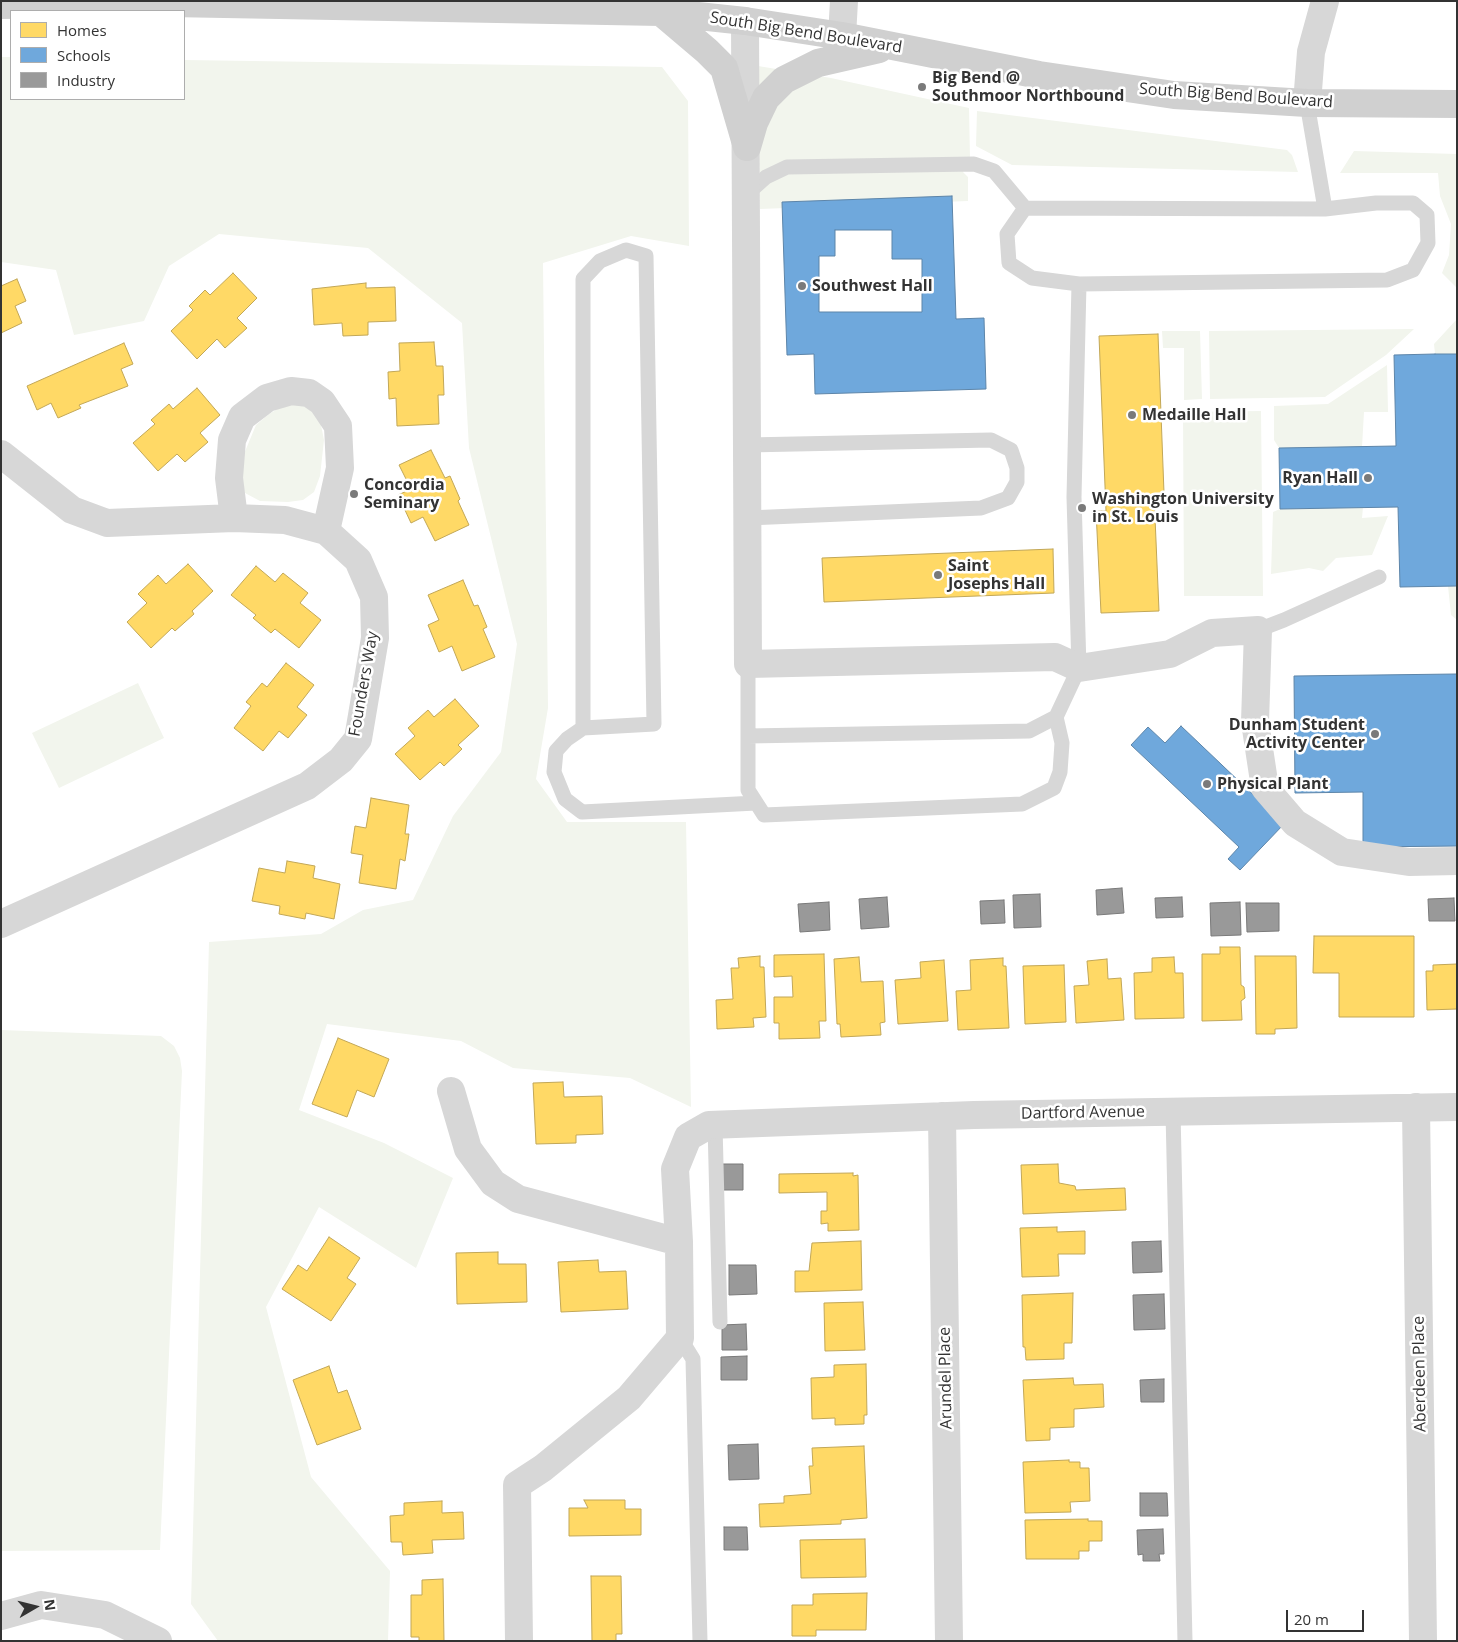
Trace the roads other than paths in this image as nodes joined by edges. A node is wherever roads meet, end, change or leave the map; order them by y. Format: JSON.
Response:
{"nodes":[{"id":1,"x":844,"y":1,"type":"edge"},
{"id":2,"x":1325,"y":1,"type":"edge"},
{"id":3,"x":170,"y":2,"type":"edge"},
{"id":4,"x":1,"y":5,"type":"edge"},
{"id":5,"x":661,"y":12,"type":"junction"},
{"id":6,"x":745,"y":21,"type":"junction"},
{"id":7,"x":842,"y":36,"type":"junction"},
{"id":8,"x":894,"y":46,"type":"junction"},
{"id":9,"x":1307,"y":103,"type":"junction"},
{"id":10,"x":1457,"y":104,"type":"edge"},
{"id":11,"x":747,"y":147,"type":"junction"},
{"id":12,"x":747,"y":194,"type":"junction"},
{"id":13,"x":1025,"y":208,"type":"junction"},
{"id":14,"x":1325,"y":209,"type":"junction"},
{"id":15,"x":1079,"y":284,"type":"junction"},
{"id":16,"x":747,"y":444,"type":"junction"},
{"id":17,"x":1,"y":454,"type":"edge"},
{"id":18,"x":234,"y":518,"type":"junction"},
{"id":19,"x":748,"y":518,"type":"junction"},
{"id":20,"x":326,"y":531,"type":"junction"},
{"id":21,"x":1379,"y":577,"type":"dead end"},
{"id":22,"x":1258,"y":630,"type":"junction"},
{"id":23,"x":748,"y":664,"type":"junction"},
{"id":24,"x":1079,"y":668,"type":"junction"},
{"id":25,"x":1056,"y":717,"type":"junction"},
{"id":26,"x":582,"y":728,"type":"junction"},
{"id":27,"x":748,"y":736,"type":"junction"},
{"id":28,"x":756,"y":803,"type":"junction"},
{"id":29,"x":1457,"y":861,"type":"edge"},
{"id":30,"x":1,"y":924,"type":"edge"},
{"id":31,"x":451,"y":1091,"type":"dead end"},
{"id":32,"x":1416,"y":1107,"type":"junction"},
{"id":33,"x":1457,"y":1107,"type":"edge"},
{"id":34,"x":1173,"y":1112,"type":"junction"},
{"id":35,"x":942,"y":1116,"type":"junction"},
{"id":36,"x":712,"y":1125,"type":"junction"},
{"id":37,"x":679,"y":1242,"type":"junction"},
{"id":38,"x":720,"y":1322,"type":"dead end"},
{"id":39,"x":680,"y":1338,"type":"junction"},
{"id":40,"x":1,"y":1616,"type":"edge"},
{"id":41,"x":158,"y":1641,"type":"edge"},
{"id":42,"x":518,"y":1641,"type":"edge"},
{"id":43,"x":700,"y":1641,"type":"edge"},
{"id":44,"x":950,"y":1641,"type":"edge"},
{"id":45,"x":1185,"y":1641,"type":"edge"},
{"id":46,"x":1424,"y":1641,"type":"edge"}],
"edges":[{"from":1,"to":7,"type":"street"},
{"from":2,"to":9,"type":"street"},
{"from":3,"to":4,"type":"main road","name":"South Big Bend Boulevard"},
{"from":3,"to":5,"type":"main road","name":"South Big Bend Boulevard"},
{"from":5,"to":6,"type":"main road","name":"South Big Bend Boulevard"},
{"from":5,"to":11,"type":"main road"},
{"from":6,"to":7,"type":"main road","name":"South Big Bend Boulevard"},
{"from":6,"to":11,"type":"street"},
{"from":7,"to":8,"type":"main road","name":"South Big Bend Boulevard"},
{"from":8,"to":9,"type":"main road","name":"South Big Bend Boulevard"},
{"from":8,"to":11,"type":"main road"},
{"from":9,"to":10,"type":"main road","name":"South Big Bend Boulevard"},
{"from":9,"to":14,"type":"lane"},
{"from":11,"to":12,"type":"street"},
{"from":12,"to":13,"type":"lane"},
{"from":12,"to":16,"type":"street"},
{"from":13,"to":14,"type":"lane"},
{"from":13,"to":15,"type":"lane"},
{"from":14,"to":15,"type":"lane"},
{"from":15,"to":24,"type":"lane"},
{"from":16,"to":19,"type":"street"},
{"from":16,"to":19,"type":"lane"},
{"from":17,"to":18,"type":"street","name":"Founders Way"},
{"from":18,"to":20,"type":"street","name":"Founders Way"},
{"from":18,"to":20,"type":"street"},
{"from":19,"to":23,"type":"street"},
{"from":20,"to":30,"type":"street","name":"Founders Way"},
{"from":21,"to":22,"type":"lane"},
{"from":22,"to":24,"type":"street"},
{"from":22,"to":29,"type":"street"},
{"from":23,"to":24,"type":"street"},
{"from":23,"to":27,"type":"lane"},
{"from":24,"to":25,"type":"lane"},
{"from":25,"to":27,"type":"lane"},
{"from":25,"to":28,"type":"lane"},
{"from":26,"to":26,"type":"lane"},
{"from":26,"to":28,"type":"lane"},
{"from":27,"to":28,"type":"lane"},
{"from":31,"to":37,"type":"street"},
{"from":32,"to":33,"type":"street","name":"Dartford Avenue"},
{"from":32,"to":34,"type":"street","name":"Dartford Avenue"},
{"from":32,"to":46,"type":"street","name":"Aberdeen Place"},
{"from":34,"to":35,"type":"street","name":"Dartford Avenue"},
{"from":34,"to":45,"type":"lane"},
{"from":35,"to":36,"type":"street","name":"Dartford Avenue"},
{"from":35,"to":44,"type":"street","name":"Arundel Place"},
{"from":36,"to":37,"type":"street"},
{"from":36,"to":38,"type":"lane"},
{"from":37,"to":39,"type":"street"},
{"from":39,"to":42,"type":"street"},
{"from":39,"to":43,"type":"lane"},
{"from":40,"to":41,"type":"street"}]}
